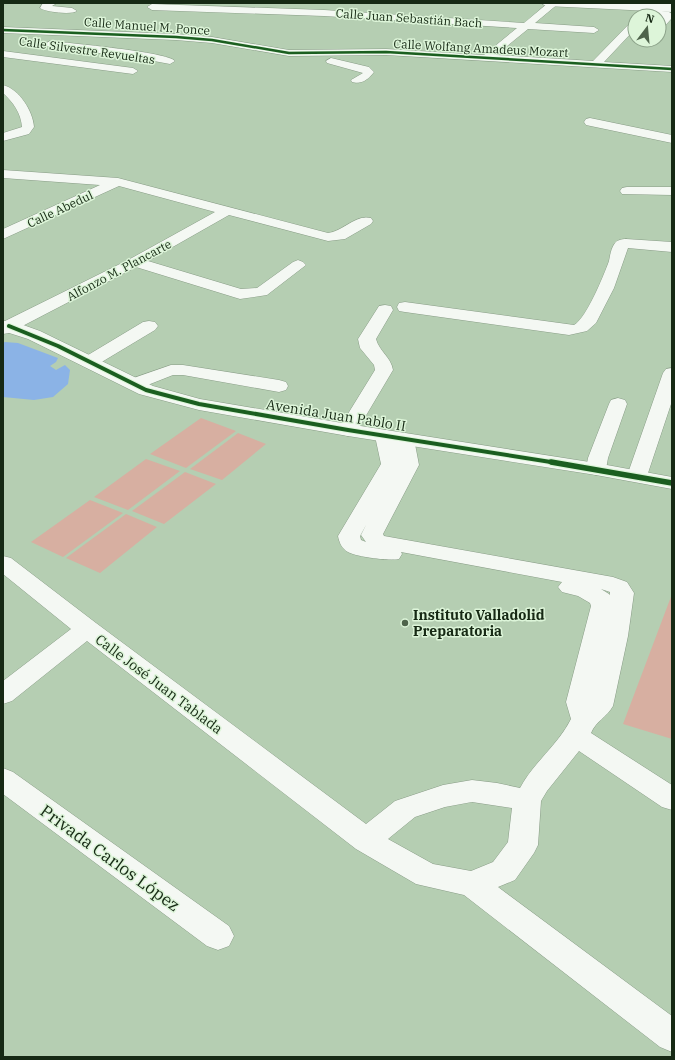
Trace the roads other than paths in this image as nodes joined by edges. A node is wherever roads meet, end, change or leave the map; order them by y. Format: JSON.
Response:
{"nodes":[{"id":1,"x":52,"y":3,"type":"edge"},
{"id":2,"x":308,"y":3,"type":"edge"},
{"id":3,"x":546,"y":3,"type":"edge"},
{"id":4,"x":554,"y":3,"type":"edge"},
{"id":5,"x":593,"y":3,"type":"edge"},
{"id":6,"x":566,"y":4,"type":"junction"},
{"id":7,"x":152,"y":7,"type":"dead end"},
{"id":8,"x":672,"y":7,"type":"edge"},
{"id":9,"x":627,"y":9,"type":"edge"},
{"id":10,"x":72,"y":11,"type":"dead end"},
{"id":11,"x":289,"y":12,"type":"junction"},
{"id":12,"x":3,"y":22,"type":"edge"},
{"id":13,"x":526,"y":26,"type":"junction"},
{"id":14,"x":538,"y":27,"type":"junction"},
{"id":15,"x":3,"y":30,"type":"edge"},
{"id":16,"x":594,"y":30,"type":"dead end"},
{"id":17,"x":627,"y":30,"type":"edge"},
{"id":18,"x":79,"y":32,"type":"junction"},
{"id":19,"x":622,"y":35,"type":"junction"},
{"id":20,"x":627,"y":35,"type":"edge"},
{"id":21,"x":3,"y":39,"type":"edge"},
{"id":22,"x":25,"y":41,"type":"dead end"},
{"id":23,"x":39,"y":43,"type":"dead end"},
{"id":24,"x":289,"y":53,"type":"joint"},
{"id":25,"x":306,"y":53,"type":"junction"},
{"id":26,"x":3,"y":54,"type":"edge"},
{"id":27,"x":486,"y":58,"type":"junction"},
{"id":28,"x":501,"y":59,"type":"junction"},
{"id":29,"x":170,"y":62,"type":"dead end"},
{"id":30,"x":595,"y":64,"type":"junction"},
{"id":31,"x":672,"y":69,"type":"edge"},
{"id":32,"x":133,"y":71,"type":"dead end"},
{"id":33,"x":356,"y":80,"type":"dead end"},
{"id":34,"x":3,"y":88,"type":"edge"},
{"id":35,"x":590,"y":122,"type":"dead end"},
{"id":36,"x":3,"y":138,"type":"edge"},
{"id":37,"x":672,"y":139,"type":"edge"},
{"id":38,"x":3,"y":174,"type":"edge"},
{"id":39,"x":118,"y":182,"type":"junction"},
{"id":40,"x":627,"y":191,"type":"dead end"},
{"id":41,"x":672,"y":191,"type":"edge"},
{"id":42,"x":226,"y":211,"type":"junction"},
{"id":43,"x":366,"y":221,"type":"dead end"},
{"id":44,"x":3,"y":235,"type":"edge"},
{"id":45,"x":672,"y":247,"type":"edge"},
{"id":46,"x":135,"y":262,"type":"junction"},
{"id":47,"x":298,"y":264,"type":"dead end"},
{"id":48,"x":149,"y":326,"type":"dead end"},
{"id":49,"x":5,"y":327,"type":"edge"},
{"id":50,"x":89,"y":362,"type":"junction"},
{"id":51,"x":672,"y":372,"type":"edge"},
{"id":52,"x":135,"y":384,"type":"junction"},
{"id":53,"x":279,"y":386,"type":"dead end"},
{"id":54,"x":618,"y":404,"type":"dead end"},
{"id":55,"x":348,"y":430,"type":"junction"},
{"id":56,"x":395,"y":437,"type":"junction"},
{"id":57,"x":596,"y":469,"type":"junction"},
{"id":58,"x":637,"y":476,"type":"junction"},
{"id":59,"x":672,"y":483,"type":"edge"},
{"id":60,"x":373,"y":538,"type":"junction"},
{"id":61,"x":350,"y":542,"type":"junction"},
{"id":62,"x":3,"y":563,"type":"edge"},
{"id":63,"x":87,"y":629,"type":"junction"},
{"id":64,"x":3,"y":695,"type":"edge"},
{"id":65,"x":580,"y":727,"type":"junction"},
{"id":66,"x":3,"y":779,"type":"edge"},
{"id":67,"x":672,"y":799,"type":"edge"},
{"id":68,"x":527,"y":801,"type":"junction"},
{"id":69,"x":366,"y":841,"type":"junction"},
{"id":70,"x":472,"y":884,"type":"junction"},
{"id":71,"x":218,"y":936,"type":"dead end"},
{"id":72,"x":672,"y":1036,"type":"edge"}],
"edges":[{"from":1,"to":10,"type":"main road"},
{"from":2,"to":11,"type":"main road"},
{"from":3,"to":4,"type":"main road"},
{"from":4,"to":6,"type":"main road"},
{"from":4,"to":13,"type":"main road"},
{"from":5,"to":8,"type":"main road"},
{"from":6,"to":9,"type":"main road"},
{"from":6,"to":14,"type":"main road"},
{"from":7,"to":11,"type":"main road","name":"Calle Juan Sebastián Bach"},
{"from":11,"to":13,"type":"main road","name":"Calle Juan Sebastián Bach"},
{"from":12,"to":18,"type":"main road"},
{"from":13,"to":14,"type":"main road","name":"Calle Juan Sebastián Bach"},
{"from":13,"to":27,"type":"main road"},
{"from":14,"to":16,"type":"main road","name":"Calle Juan Sebastián Bach"},
{"from":14,"to":28,"type":"main road"},
{"from":15,"to":18,"type":"main road","name":"Calle Manuel M. Ponce"},
{"from":17,"to":19,"type":"main road"},
{"from":18,"to":24,"type":"main road","name":"Calle Manuel M. Ponce"},
{"from":19,"to":20,"type":"main road"},
{"from":19,"to":30,"type":"main road"},
{"from":21,"to":22,"type":"main road","name":"Calle Silvestre Revueltas"},
{"from":23,"to":29,"type":"main road","name":"Calle Silvestre Revueltas"},
{"from":24,"to":25,"type":"main road","name":"Calle Wolfang Amadeus Mozart"},
{"from":25,"to":27,"type":"main road","name":"Calle Wolfang Amadeus Mozart"},
{"from":25,"to":33,"type":"main road"},
{"from":26,"to":32,"type":"main road"},
{"from":27,"to":28,"type":"main road","name":"Calle Wolfang Amadeus Mozart"},
{"from":28,"to":30,"type":"main road","name":"Calle Wolfang Amadeus Mozart"},
{"from":30,"to":31,"type":"main road","name":"Calle Wolfang Amadeus Mozart"},
{"from":34,"to":36,"type":"main road"},
{"from":35,"to":37,"type":"main road"},
{"from":38,"to":39,"type":"main road"},
{"from":39,"to":42,"type":"main road"},
{"from":39,"to":44,"type":"main road","name":"Calle Abedul"},
{"from":40,"to":41,"type":"main road"},
{"from":42,"to":43,"type":"main road"},
{"from":42,"to":46,"type":"main road","name":"Alfonzo M. Plancarte"},
{"from":45,"to":55,"type":"main road"},
{"from":46,"to":47,"type":"main road"},
{"from":46,"to":49,"type":"main road","name":"Alfonzo M. Plancarte"},
{"from":48,"to":50,"type":"main road"},
{"from":49,"to":50,"type":"main road","name":"Avenida Juan Pablo II"},
{"from":50,"to":52,"type":"main road","name":"Avenida Juan Pablo II"},
{"from":51,"to":58,"type":"main road"},
{"from":52,"to":53,"type":"main road"},
{"from":52,"to":55,"type":"main road","name":"Avenida Juan Pablo II"},
{"from":54,"to":57,"type":"main road"},
{"from":55,"to":56,"type":"main road","name":"Avenida Juan Pablo II"},
{"from":56,"to":57,"type":"main road","name":"Avenida Juan Pablo II"},
{"from":56,"to":60,"type":"main road"},
{"from":56,"to":61,"type":"main road"},
{"from":57,"to":58,"type":"main road","name":"Avenida Juan Pablo II"},
{"from":58,"to":59,"type":"main road","name":"Avenida Juan Pablo II"},
{"from":60,"to":61,"type":"main road"},
{"from":60,"to":65,"type":"main road"},
{"from":61,"to":65,"type":"main road"},
{"from":62,"to":63,"type":"main road","name":"Calle José Juan Tablada"},
{"from":63,"to":64,"type":"main road"},
{"from":63,"to":69,"type":"main road","name":"Calle José Juan Tablada"},
{"from":65,"to":67,"type":"main road"},
{"from":65,"to":68,"type":"main road"},
{"from":66,"to":71,"type":"main road","name":"Privada Carlos López"},
{"from":68,"to":69,"type":"main road"},
{"from":68,"to":70,"type":"main road"},
{"from":69,"to":70,"type":"main road","name":"Calle José Juan Tablada"},
{"from":70,"to":72,"type":"main road"}]}
